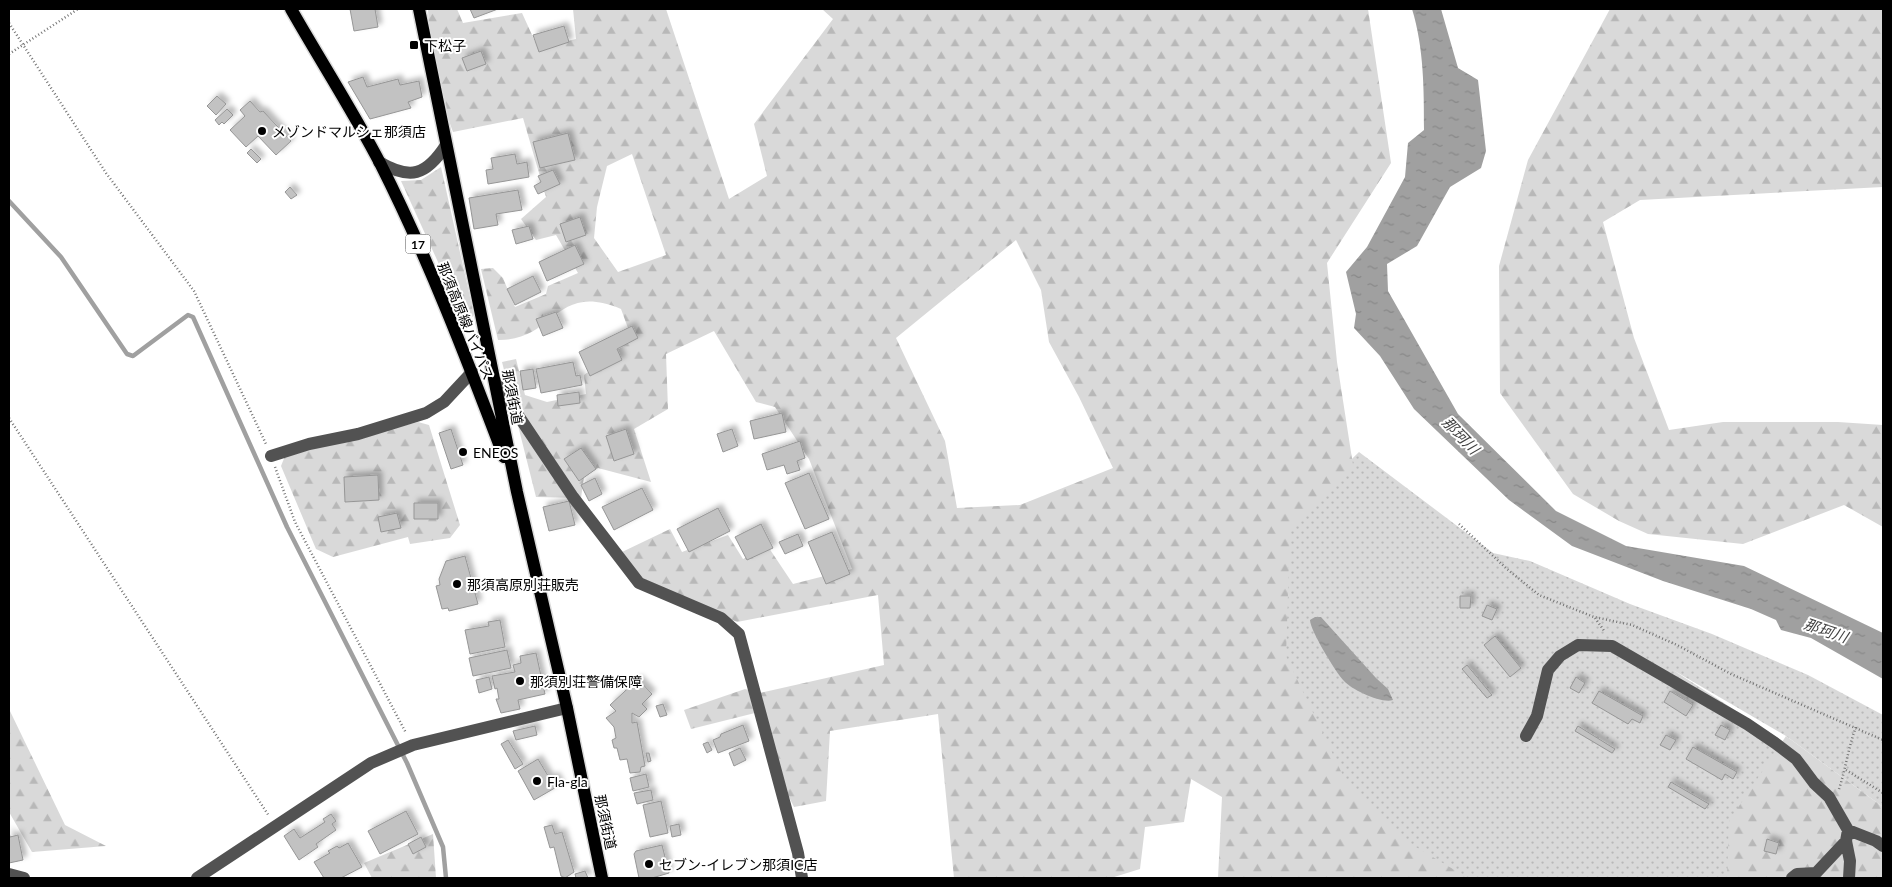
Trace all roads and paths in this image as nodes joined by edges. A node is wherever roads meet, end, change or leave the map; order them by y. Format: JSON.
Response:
{"nodes":[{"id":1,"x":78,"y":9,"type":"edge"},
{"id":2,"x":291,"y":9,"type":"edge"},
{"id":3,"x":419,"y":9,"type":"edge"},
{"id":4,"x":9,"y":23,"type":"edge"},
{"id":5,"x":22,"y":44,"type":"junction"},
{"id":6,"x":9,"y":54,"type":"edge"},
{"id":7,"x":446,"y":145,"type":"junction"},
{"id":8,"x":379,"y":162,"type":"junction"},
{"id":9,"x":472,"y":372,"type":"junction"},
{"id":10,"x":495,"y":381,"type":"junction"},
{"id":11,"x":9,"y":418,"type":"edge"},
{"id":12,"x":271,"y":456,"type":"junction"},
{"id":13,"x":517,"y":492,"type":"junction"},
{"id":14,"x":1460,"y":524,"type":"dead end"},
{"id":15,"x":567,"y":708,"type":"junction"},
{"id":16,"x":1856,"y":727,"type":"junction"},
{"id":17,"x":1526,"y":736,"type":"dead end"},
{"id":18,"x":1883,"y":740,"type":"edge"},
{"id":19,"x":411,"y":746,"type":"junction"},
{"id":20,"x":1846,"y":770,"type":"junction"},
{"id":21,"x":1883,"y":793,"type":"edge"},
{"id":22,"x":1834,"y":805,"type":"junction"},
{"id":23,"x":275,"y":826,"type":"junction"},
{"id":24,"x":1847,"y":836,"type":"junction"},
{"id":25,"x":1883,"y":846,"type":"edge"},
{"id":26,"x":9,"y":874,"type":"edge"},
{"id":27,"x":1818,"y":875,"type":"edge"},
{"id":28,"x":24,"y":878,"type":"edge"},
{"id":29,"x":196,"y":878,"type":"edge"},
{"id":30,"x":602,"y":878,"type":"edge"},
{"id":31,"x":802,"y":878,"type":"edge"},
{"id":32,"x":1792,"y":878,"type":"edge"},
{"id":33,"x":1849,"y":878,"type":"edge"}],
"edges":[{"from":1,"to":5,"type":"path"},
{"from":2,"to":8,"type":"main road","name":"那須高原線バイパス","number":"17"},
{"from":3,"to":7,"type":"main road","name":"那須街道","number":"17"},
{"from":4,"to":5,"type":"path"},
{"from":5,"to":6,"type":"path"},
{"from":5,"to":12,"type":"path"},
{"from":7,"to":8,"type":"street"},
{"from":7,"to":10,"type":"main road","name":"那須街道","number":"17"},
{"from":8,"to":9,"type":"main road","name":"那須高原線バイパス","number":"17"},
{"from":9,"to":12,"type":"street"},
{"from":9,"to":13,"type":"main road","name":"那須高原線バイパス","number":"17"},
{"from":10,"to":13,"type":"main road","name":"那須街道","number":"17"},
{"from":10,"to":31,"type":"street"},
{"from":11,"to":23,"type":"path"},
{"from":12,"to":19,"type":"path"},
{"from":13,"to":15,"type":"main road","name":"那須街道","number":"17"},
{"from":14,"to":16,"type":"path"},
{"from":15,"to":19,"type":"street"},
{"from":15,"to":30,"type":"main road","name":"那須街道","number":"17"},
{"from":16,"to":18,"type":"path"},
{"from":16,"to":20,"type":"path"},
{"from":17,"to":22,"type":"street"},
{"from":19,"to":23,"type":"street"},
{"from":20,"to":21,"type":"path"},
{"from":20,"to":22,"type":"path"},
{"from":22,"to":24,"type":"street"},
{"from":23,"to":29,"type":"street"},
{"from":24,"to":25,"type":"street"},
{"from":24,"to":27,"type":"street"},
{"from":24,"to":33,"type":"street"},
{"from":26,"to":28,"type":"street"},
{"from":27,"to":32,"type":"street"}]}
